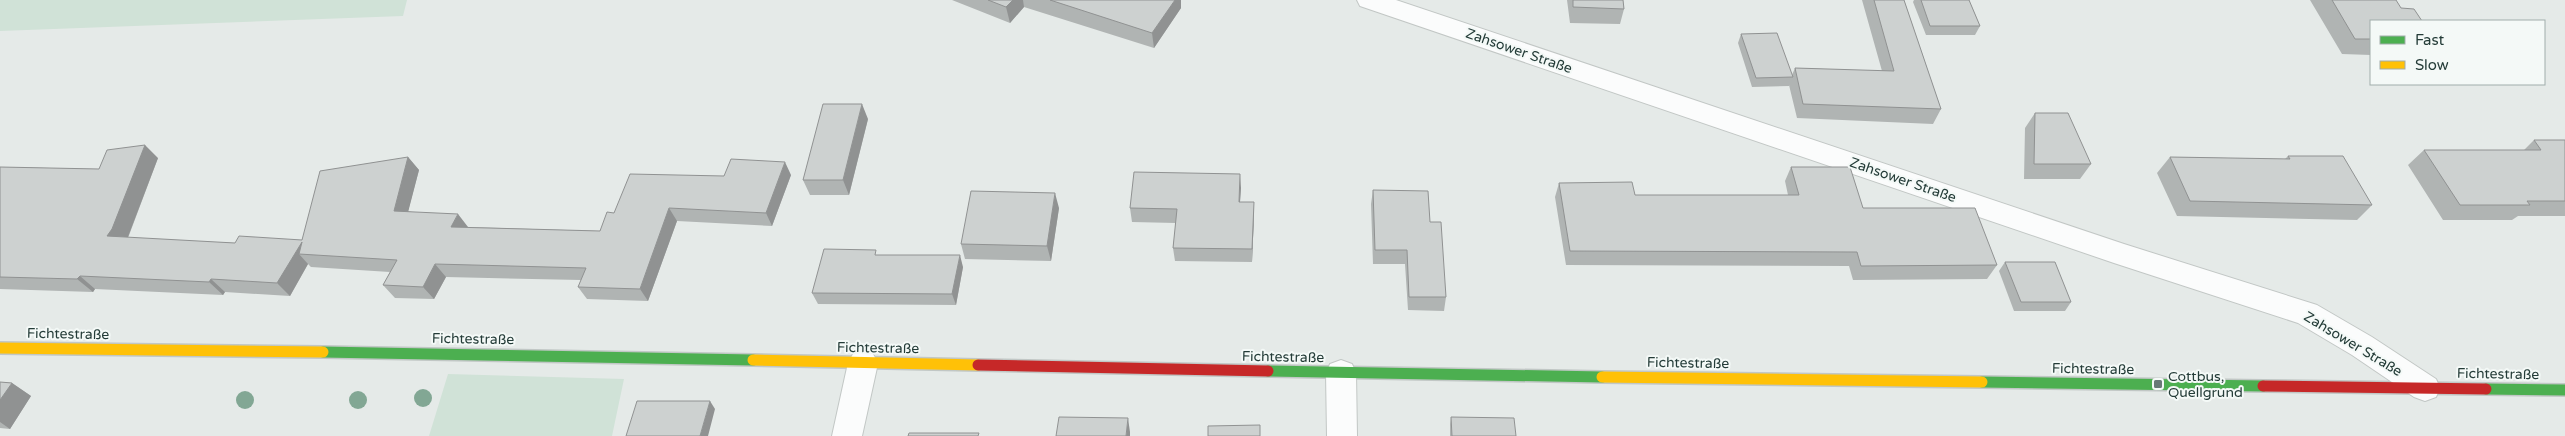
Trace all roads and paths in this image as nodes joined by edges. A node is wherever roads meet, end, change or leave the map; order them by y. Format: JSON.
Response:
{"nodes":[{"id":1,"x":1369,"y":0,"type":"edge"},
{"id":2,"x":1413,"y":6,"type":"edge"},
{"id":3,"x":0,"y":348,"type":"edge"},
{"id":4,"x":863,"y":363,"type":"junction"},
{"id":5,"x":1341,"y":373,"type":"junction"},
{"id":6,"x":2424,"y":388,"type":"junction"},
{"id":7,"x":2565,"y":390,"type":"edge"},
{"id":8,"x":847,"y":436,"type":"edge"},
{"id":9,"x":1342,"y":436,"type":"edge"}],
"edges":[{"from":1,"to":2,"type":"street","name":"Zahsower Straße"},
{"from":2,"to":6,"type":"street","name":"Zahsower Straße"},
{"from":3,"to":4,"type":"street","name":"Fichtestraße"},
{"from":4,"to":5,"type":"street","name":"Fichtestraße"},
{"from":4,"to":8,"type":"street"},
{"from":5,"to":6,"type":"street","name":"Fichtestraße"},
{"from":5,"to":9,"type":"street"},
{"from":6,"to":7,"type":"street","name":"Fichtestraße"}]}
